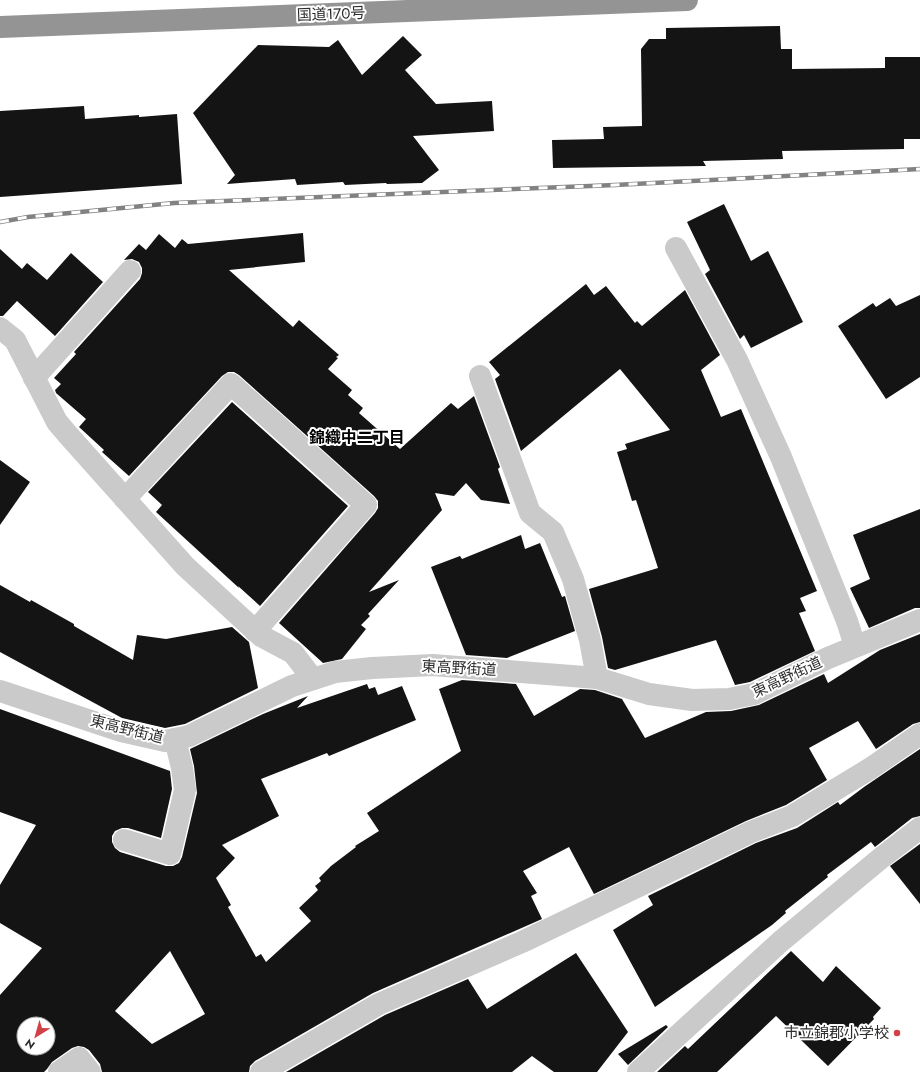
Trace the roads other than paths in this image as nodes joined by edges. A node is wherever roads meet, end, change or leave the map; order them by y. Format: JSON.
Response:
{"nodes":[{"id":1,"x":687,"y":0,"type":"edge"},
{"id":2,"x":0,"y":27,"type":"edge"},
{"id":3,"x":676,"y":248,"type":"dead end"},
{"id":4,"x":130,"y":271,"type":"dead end"},
{"id":5,"x":0,"y":328,"type":"edge"},
{"id":6,"x":480,"y":376,"type":"dead end"},
{"id":7,"x":34,"y":378,"type":"junction"},
{"id":8,"x":125,"y":499,"type":"junction"},
{"id":9,"x":920,"y":620,"type":"edge"},
{"id":10,"x":255,"y":630,"type":"junction"},
{"id":11,"x":855,"y":646,"type":"junction"},
{"id":12,"x":597,"y":678,"type":"junction"},
{"id":13,"x":313,"y":679,"type":"junction"},
{"id":14,"x":0,"y":691,"type":"edge"},
{"id":15,"x":920,"y":734,"type":"edge"},
{"id":16,"x":175,"y":739,"type":"junction"},
{"id":17,"x":920,"y":828,"type":"edge"},
{"id":18,"x":124,"y":840,"type":"dead end"},
{"id":19,"x":59,"y":1072,"type":"edge"},
{"id":20,"x":90,"y":1072,"type":"edge"},
{"id":21,"x":261,"y":1072,"type":"edge"},
{"id":22,"x":638,"y":1072,"type":"edge"}],
"edges":[{"from":1,"to":2,"type":"highway","name":"国道170号"},
{"from":3,"to":11,"type":"street"},
{"from":4,"to":7,"type":"street"},
{"from":5,"to":7,"type":"street"},
{"from":6,"to":12,"type":"street"},
{"from":7,"to":8,"type":"street"},
{"from":8,"to":10,"type":"street"},
{"from":8,"to":10,"type":"street"},
{"from":9,"to":11,"type":"street","name":"東高野街道"},
{"from":10,"to":13,"type":"street"},
{"from":11,"to":12,"type":"street","name":"東高野街道"},
{"from":12,"to":13,"type":"street","name":"東高野街道"},
{"from":13,"to":16,"type":"street","name":"東高野街道"},
{"from":14,"to":16,"type":"street","name":"東高野街道"},
{"from":15,"to":21,"type":"street"},
{"from":16,"to":18,"type":"street"},
{"from":17,"to":22,"type":"street"},
{"from":19,"to":20,"type":"street"}]}
